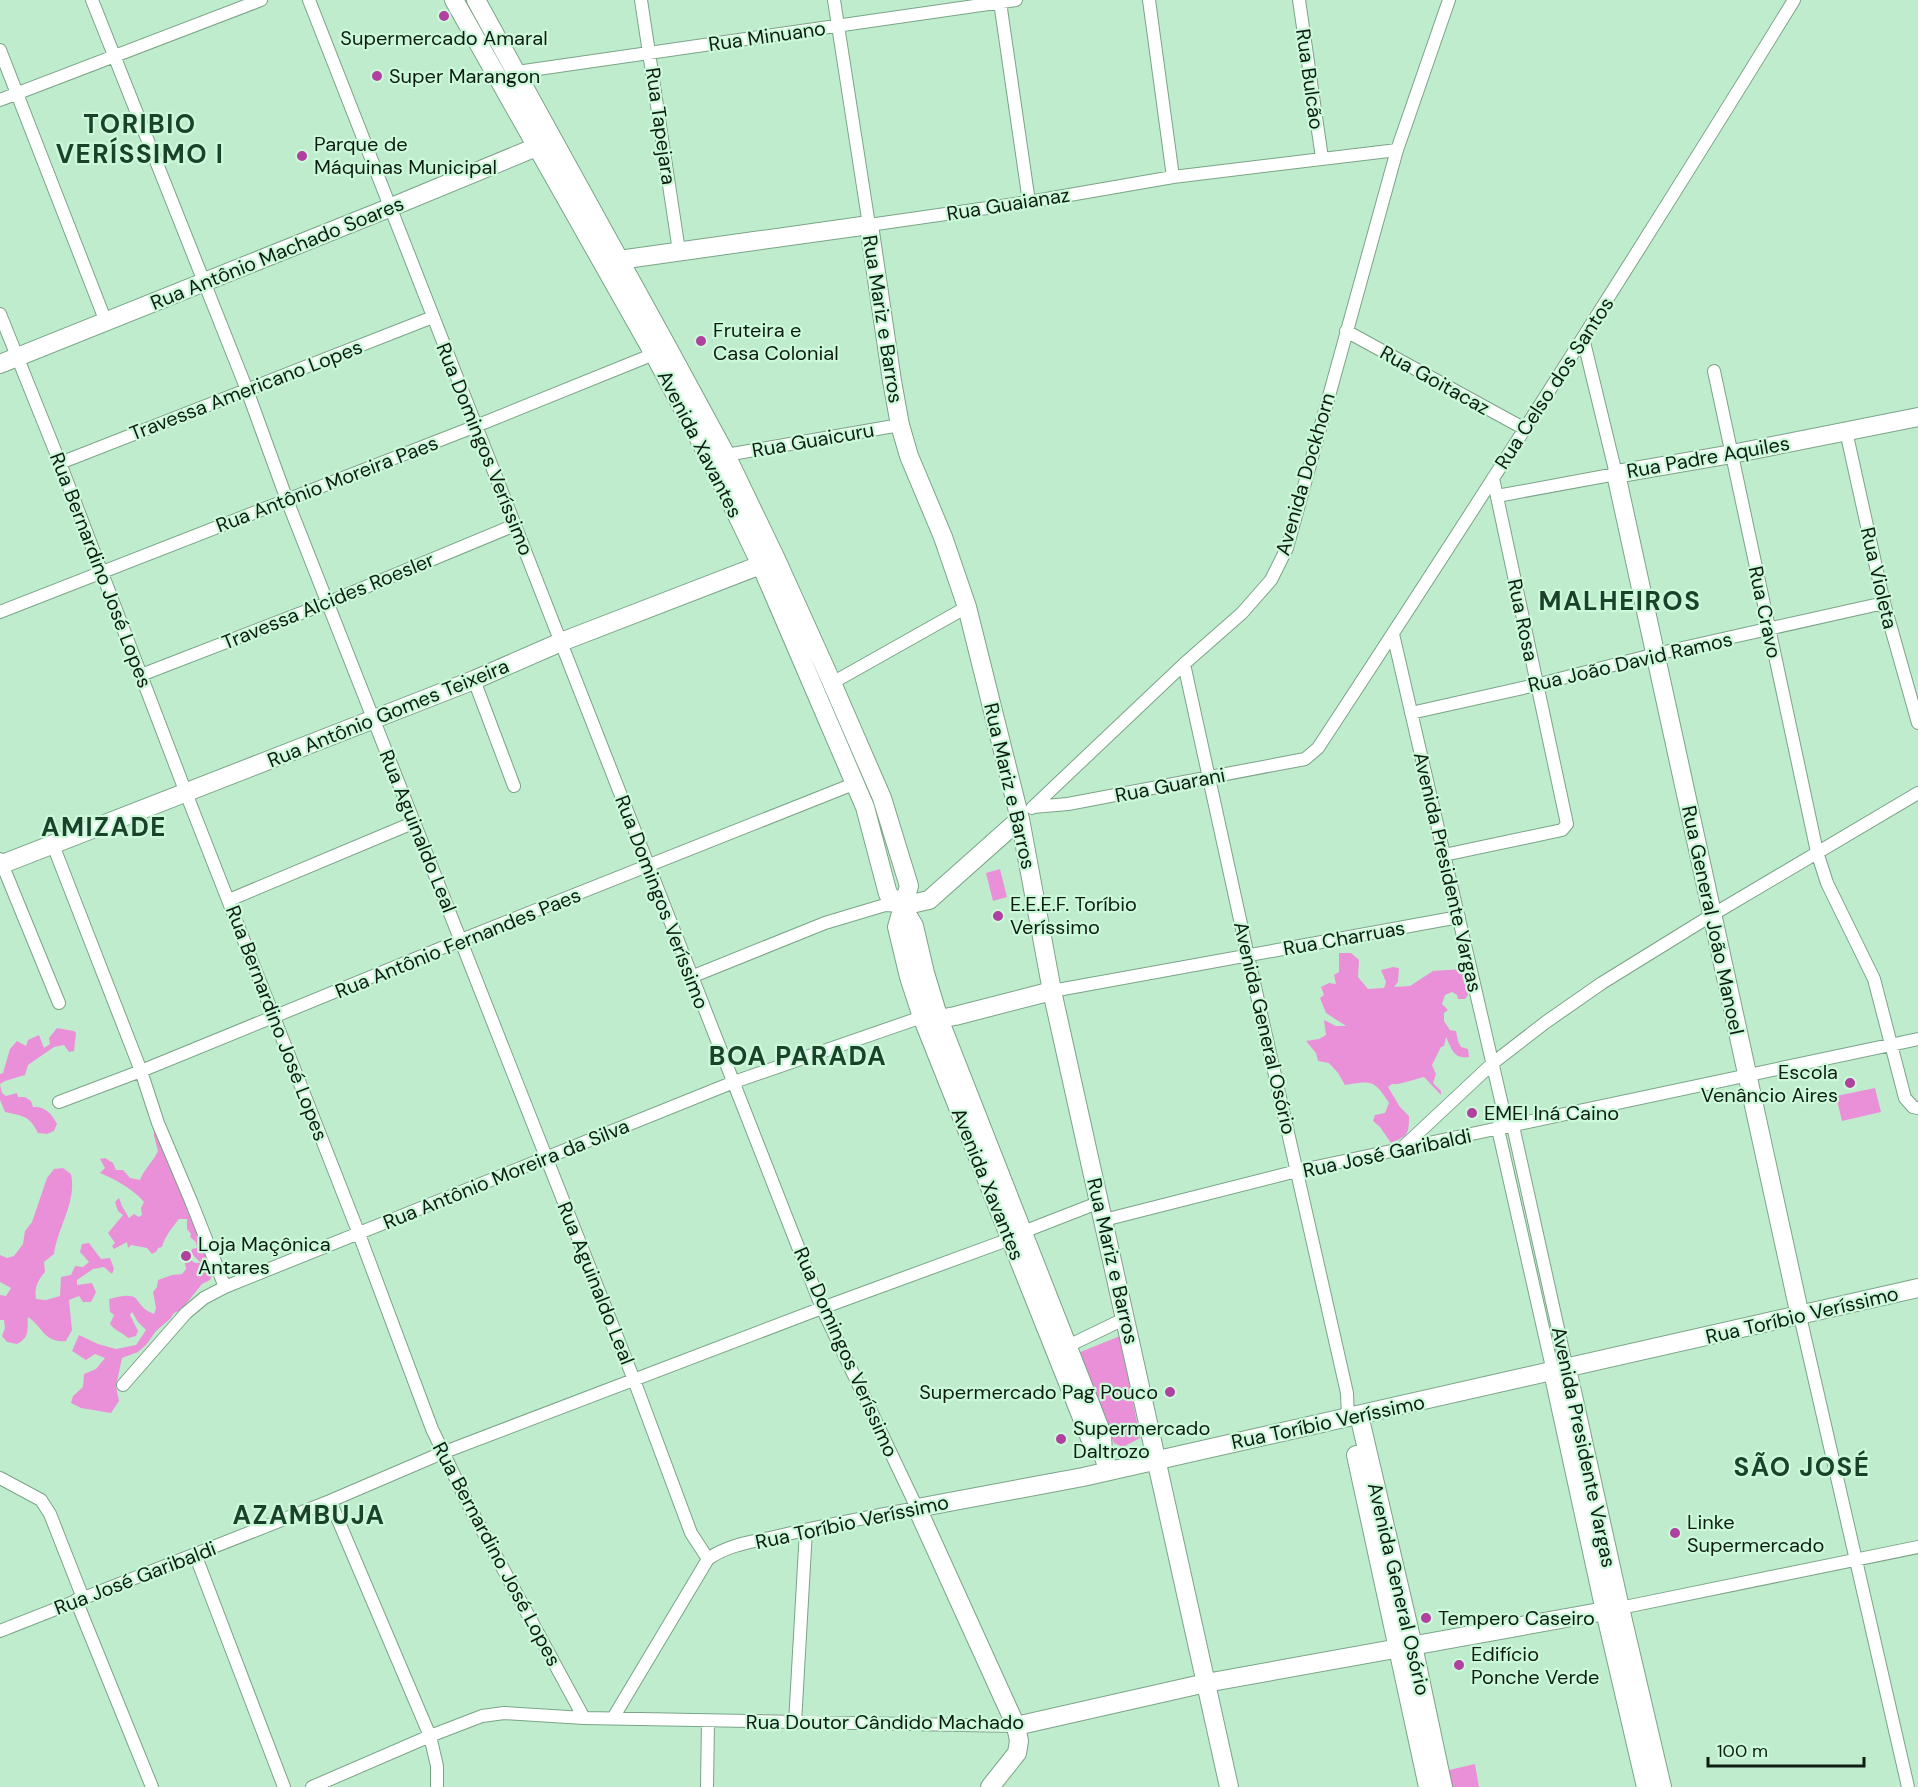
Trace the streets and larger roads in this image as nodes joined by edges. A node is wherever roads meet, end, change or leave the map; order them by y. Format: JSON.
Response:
{"nodes":[{"id":1,"x":92,"y":0,"type":"edge"},
{"id":2,"x":261,"y":0,"type":"edge"},
{"id":3,"x":309,"y":0,"type":"edge"},
{"id":4,"x":454,"y":0,"type":"edge"},
{"id":5,"x":476,"y":0,"type":"edge"},
{"id":6,"x":641,"y":0,"type":"edge"},
{"id":7,"x":834,"y":0,"type":"edge"},
{"id":8,"x":1016,"y":0,"type":"edge"},
{"id":9,"x":1149,"y":0,"type":"edge"},
{"id":10,"x":1299,"y":0,"type":"edge"},
{"id":11,"x":1449,"y":0,"type":"edge"},
{"id":12,"x":1794,"y":0,"type":"edge"},
{"id":13,"x":1000,"y":2,"type":"junction"},
{"id":14,"x":838,"y":27,"type":"junction"},
{"id":15,"x":0,"y":50,"type":"edge"},
{"id":16,"x":650,"y":52,"type":"junction"},
{"id":17,"x":114,"y":57,"type":"junction"},
{"id":18,"x":517,"y":72,"type":"junction"},
{"id":19,"x":17,"y":93,"type":"junction"},
{"id":20,"x":0,"y":100,"type":"edge"},
{"id":21,"x":545,"y":143,"type":"junction"},
{"id":22,"x":1396,"y":150,"type":"junction"},
{"id":23,"x":1322,"y":158,"type":"junction"},
{"id":24,"x":1173,"y":177,"type":"junction"},
{"id":25,"x":1029,"y":202,"type":"junction"},
{"id":26,"x":389,"y":208,"type":"junction"},
{"id":27,"x":869,"y":225,"type":"junction"},
{"id":28,"x":679,"y":251,"type":"junction"},
{"id":29,"x":619,"y":260,"type":"junction"},
{"id":30,"x":204,"y":282,"type":"junction"},
{"id":31,"x":0,"y":314,"type":"edge"},
{"id":32,"x":433,"y":317,"type":"junction"},
{"id":33,"x":106,"y":322,"type":"junction"},
{"id":34,"x":1346,"y":331,"type":"junction"},
{"id":35,"x":1583,"y":338,"type":"junction"},
{"id":36,"x":654,"y":354,"type":"junction"},
{"id":37,"x":9,"y":361,"type":"edge"},
{"id":38,"x":1714,"y":371,"type":"dead end"},
{"id":39,"x":248,"y":390,"type":"junction"},
{"id":40,"x":1918,"y":417,"type":"edge"},
{"id":41,"x":900,"y":425,"type":"junction"},
{"id":42,"x":476,"y":426,"type":"junction"},
{"id":43,"x":1525,"y":429,"type":"junction"},
{"id":44,"x":1846,"y":431,"type":"junction"},
{"id":45,"x":1732,"y":454,"type":"junction"},
{"id":46,"x":726,"y":455,"type":"junction"},
{"id":47,"x":60,"y":463,"type":"junction"},
{"id":48,"x":1616,"y":474,"type":"junction"},
{"id":49,"x":1493,"y":478,"type":"junction"},
{"id":50,"x":1497,"y":496,"type":"junction"},
{"id":51,"x":287,"y":500,"type":"junction"},
{"id":52,"x":515,"y":525,"type":"junction"},
{"id":53,"x":769,"y":562,"type":"junction"},
{"id":54,"x":102,"y":572,"type":"junction"},
{"id":55,"x":327,"y":603,"type":"junction"},
{"id":56,"x":1884,"y":603,"type":"junction"},
{"id":57,"x":967,"y":607,"type":"junction"},
{"id":58,"x":0,"y":612,"type":"edge"},
{"id":59,"x":1769,"y":630,"type":"junction"},
{"id":60,"x":1393,"y":634,"type":"junction"},
{"id":61,"x":561,"y":642,"type":"junction"},
{"id":62,"x":1656,"y":654,"type":"junction"},
{"id":63,"x":1184,"y":664,"type":"junction"},
{"id":64,"x":141,"y":675,"type":"junction"},
{"id":65,"x":474,"y":680,"type":"junction"},
{"id":66,"x":832,"y":683,"type":"junction"},
{"id":67,"x":1536,"y":685,"type":"junction"},
{"id":68,"x":1411,"y":713,"type":"junction"},
{"id":69,"x":374,"y":719,"type":"junction"},
{"id":70,"x":1918,"y":723,"type":"edge"},
{"id":71,"x":1305,"y":759,"type":"joint"},
{"id":72,"x":1209,"y":778,"type":"junction"},
{"id":73,"x":856,"y":783,"type":"junction"},
{"id":74,"x":514,"y":786,"type":"dead end"},
{"id":75,"x":186,"y":793,"type":"junction"},
{"id":76,"x":1918,"y":793,"type":"edge"},
{"id":77,"x":1027,"y":813,"type":"junction"},
{"id":78,"x":415,"y":822,"type":"junction"},
{"id":79,"x":53,"y":845,"type":"junction"},
{"id":80,"x":1817,"y":852,"type":"junction"},
{"id":81,"x":1444,"y":855,"type":"junction"},
{"id":82,"x":1,"y":863,"type":"edge"},
{"id":83,"x":648,"y":867,"type":"junction"},
{"id":84,"x":909,"y":886,"type":"junction"},
{"id":85,"x":939,"y":892,"type":"junction"},
{"id":86,"x":229,"y":900,"type":"junction"},
{"id":87,"x":903,"y":906,"type":"junction"},
{"id":88,"x":1712,"y":915,"type":"junction"},
{"id":89,"x":1459,"y":917,"type":"junction"},
{"id":90,"x":461,"y":940,"type":"junction"},
{"id":91,"x":1248,"y":956,"type":"junction"},
{"id":92,"x":691,"y":976,"type":"junction"},
{"id":93,"x":1052,"y":991,"type":"junction"},
{"id":94,"x":59,"y":1003,"type":"dead end"},
{"id":95,"x":273,"y":1017,"type":"junction"},
{"id":96,"x":930,"y":1018,"type":"junction"},
{"id":97,"x":1918,"y":1039,"type":"edge"},
{"id":98,"x":1890,"y":1045,"type":"junction"},
{"id":99,"x":1493,"y":1063,"type":"junction"},
{"id":100,"x":141,"y":1071,"type":"junction"},
{"id":101,"x":1748,"y":1076,"type":"junction"},
{"id":102,"x":734,"y":1082,"type":"junction"},
{"id":103,"x":59,"y":1102,"type":"dead end"},
{"id":104,"x":1918,"y":1108,"type":"edge"},
{"id":105,"x":1503,"y":1109,"type":"junction"},
{"id":106,"x":1513,"y":1126,"type":"junction"},
{"id":107,"x":1498,"y":1129,"type":"junction"},
{"id":108,"x":1399,"y":1151,"type":"junction"},
{"id":109,"x":546,"y":1157,"type":"junction"},
{"id":110,"x":1297,"y":1171,"type":"junction"},
{"id":111,"x":1102,"y":1211,"type":"junction"},
{"id":112,"x":359,"y":1234,"type":"junction"},
{"id":113,"x":1016,"y":1236,"type":"junction"},
{"id":114,"x":225,"y":1287,"type":"junction"},
{"id":115,"x":1918,"y":1288,"type":"edge"},
{"id":116,"x":822,"y":1308,"type":"junction"},
{"id":117,"x":1800,"y":1316,"type":"junction"},
{"id":118,"x":1126,"y":1318,"type":"junction"},
{"id":119,"x":1068,"y":1346,"type":"junction"},
{"id":120,"x":1560,"y":1370,"type":"junction"},
{"id":121,"x":634,"y":1380,"type":"junction"},
{"id":122,"x":123,"y":1385,"type":"dead end"},
{"id":123,"x":1354,"y":1417,"type":"junction"},
{"id":124,"x":442,"y":1453,"type":"junction"},
{"id":125,"x":1158,"y":1461,"type":"junction"},
{"id":126,"x":1106,"y":1463,"type":"junction"},
{"id":127,"x":0,"y":1478,"type":"edge"},
{"id":128,"x":330,"y":1501,"type":"junction"},
{"id":129,"x":917,"y":1508,"type":"junction"},
{"id":130,"x":806,"y":1530,"type":"junction"},
{"id":131,"x":1918,"y":1547,"type":"edge"},
{"id":132,"x":195,"y":1554,"type":"junction"},
{"id":133,"x":708,"y":1559,"type":"junction"},
{"id":134,"x":1857,"y":1561,"type":"junction"},
{"id":135,"x":80,"y":1599,"type":"junction"},
{"id":136,"x":1612,"y":1610,"type":"junction"},
{"id":137,"x":0,"y":1631,"type":"edge"},
{"id":138,"x":1405,"y":1647,"type":"junction"},
{"id":139,"x":1206,"y":1683,"type":"junction"},
{"id":140,"x":584,"y":1718,"type":"junction"},
{"id":141,"x":613,"y":1718,"type":"junction"},
{"id":142,"x":708,"y":1721,"type":"junction"},
{"id":143,"x":795,"y":1723,"type":"junction"},
{"id":144,"x":1017,"y":1726,"type":"junction"},
{"id":145,"x":430,"y":1736,"type":"junction"},
{"id":146,"x":1430,"y":1774,"type":"edge"},
{"id":147,"x":152,"y":1787,"type":"edge"},
{"id":148,"x":284,"y":1787,"type":"edge"},
{"id":149,"x":312,"y":1787,"type":"edge"},
{"id":150,"x":437,"y":1787,"type":"edge"},
{"id":151,"x":707,"y":1787,"type":"edge"},
{"id":152,"x":990,"y":1787,"type":"edge"},
{"id":153,"x":1229,"y":1787,"type":"edge"},
{"id":154,"x":1443,"y":1787,"type":"edge"},
{"id":155,"x":1646,"y":1787,"type":"edge"},
{"id":156,"x":1662,"y":1787,"type":"edge"},
{"id":157,"x":1908,"y":1787,"type":"edge"}],
"edges":[{"from":1,"to":17,"type":"street","name":"Rua Aguinaldo Leal"},
{"from":2,"to":17,"type":"street"},
{"from":3,"to":26,"type":"street","name":"Rua Domingos Veríssimo"},
{"from":4,"to":21,"type":"street","name":"Avenida Xavantes"},
{"from":5,"to":18,"type":"street","name":"Avenida Xavantes"},
{"from":6,"to":16,"type":"street","name":"Rua Tapejara"},
{"from":7,"to":14,"type":"street","name":"Rua Mariz e Barros"},
{"from":8,"to":13,"type":"street","name":"Rua Minuano"},
{"from":9,"to":24,"type":"street"},
{"from":10,"to":23,"type":"street","name":"Rua Bulcão"},
{"from":11,"to":22,"type":"street","name":"Avenida Dockhorn"},
{"from":12,"to":35,"type":"street","name":"Rua Celso dos Santos"},
{"from":13,"to":14,"type":"street","name":"Rua Minuano"},
{"from":13,"to":25,"type":"street"},
{"from":14,"to":16,"type":"street","name":"Rua Minuano"},
{"from":14,"to":27,"type":"street","name":"Rua Mariz e Barros"},
{"from":15,"to":19,"type":"street"},
{"from":16,"to":18,"type":"street","name":"Rua Minuano"},
{"from":16,"to":28,"type":"street","name":"Rua Tapejara"},
{"from":17,"to":19,"type":"street"},
{"from":17,"to":30,"type":"street","name":"Rua Aguinaldo Leal"},
{"from":18,"to":21,"type":"street","name":"Avenida Xavantes"},
{"from":19,"to":20,"type":"street"},
{"from":19,"to":33,"type":"street"},
{"from":21,"to":26,"type":"street","name":"Rua Antônio Machado Soares"},
{"from":21,"to":29,"type":"street","name":"Avenida Xavantes"},
{"from":21,"to":36,"type":"street","name":"Avenida Xavantes"},
{"from":22,"to":23,"type":"street","name":"Rua Guaianaz"},
{"from":22,"to":34,"type":"street","name":"Avenida Dockhorn"},
{"from":23,"to":24,"type":"street","name":"Rua Guaianaz"},
{"from":24,"to":25,"type":"street","name":"Rua Guaianaz"},
{"from":25,"to":27,"type":"street","name":"Rua Guaianaz"},
{"from":26,"to":30,"type":"street","name":"Rua Antônio Machado Soares"},
{"from":26,"to":32,"type":"street","name":"Rua Domingos Veríssimo"},
{"from":27,"to":28,"type":"street","name":"Rua Guaianaz"},
{"from":27,"to":41,"type":"street","name":"Rua Mariz e Barros"},
{"from":28,"to":29,"type":"street","name":"Rua Guaianaz"},
{"from":29,"to":46,"type":"street","name":"Avenida Xavantes"},
{"from":30,"to":33,"type":"street","name":"Rua Antônio Machado Soares"},
{"from":30,"to":39,"type":"street","name":"Rua Aguinaldo Leal"},
{"from":31,"to":37,"type":"street","name":"Rua Bernardino José Lopes"},
{"from":32,"to":39,"type":"street","name":"Travessa Americano Lopes"},
{"from":32,"to":42,"type":"street","name":"Rua Domingos Veríssimo"},
{"from":33,"to":37,"type":"street","name":"Rua Antônio Machado Soares"},
{"from":34,"to":43,"type":"street","name":"Rua Goitacaz"},
{"from":34,"to":63,"type":"street","name":"Avenida Dockhorn"},
{"from":35,"to":43,"type":"street","name":"Rua Celso dos Santos"},
{"from":35,"to":48,"type":"street"},
{"from":36,"to":42,"type":"street","name":"Rua Antônio Moreira Paes"},
{"from":36,"to":53,"type":"street","name":"Avenida Xavantes"},
{"from":37,"to":47,"type":"street","name":"Rua Bernardino José Lopes"},
{"from":38,"to":45,"type":"street","name":"Rua Cravo"},
{"from":39,"to":47,"type":"street","name":"Travessa Americano Lopes"},
{"from":39,"to":51,"type":"street","name":"Rua Aguinaldo Leal"},
{"from":40,"to":44,"type":"street","name":"Rua Padre Aquiles"},
{"from":41,"to":46,"type":"street","name":"Rua Guaicuru"},
{"from":41,"to":57,"type":"street","name":"Rua Mariz e Barros"},
{"from":42,"to":51,"type":"street","name":"Rua Antônio Moreira Paes"},
{"from":42,"to":52,"type":"street","name":"Rua Domingos Veríssimo"},
{"from":43,"to":49,"type":"street","name":"Rua Celso dos Santos"},
{"from":44,"to":45,"type":"street","name":"Rua Padre Aquiles"},
{"from":44,"to":56,"type":"street","name":"Rua Violeta"},
{"from":45,"to":48,"type":"street","name":"Rua Padre Aquiles"},
{"from":45,"to":59,"type":"street","name":"Rua Cravo"},
{"from":46,"to":53,"type":"street","name":"Avenida Xavantes"},
{"from":47,"to":54,"type":"street","name":"Rua Bernardino José Lopes"},
{"from":48,"to":50,"type":"street","name":"Rua Padre Aquiles"},
{"from":48,"to":62,"type":"street","name":"Rua General João Manoel"},
{"from":49,"to":50,"type":"street","name":"Rua Rosa"},
{"from":49,"to":60,"type":"street","name":"Rua Celso dos Santos"},
{"from":50,"to":67,"type":"street","name":"Rua Rosa"},
{"from":51,"to":54,"type":"street","name":"Rua Antônio Moreira Paes"},
{"from":51,"to":55,"type":"street","name":"Rua Aguinaldo Leal"},
{"from":52,"to":55,"type":"street","name":"Travessa Alcides Roesler"},
{"from":52,"to":61,"type":"street","name":"Rua Domingos Veríssimo"},
{"from":53,"to":61,"type":"street","name":"Rua Antônio Gomes Teixeira"},
{"from":53,"to":66,"type":"street","name":"Avenida Xavantes"},
{"from":53,"to":73,"type":"street","name":"Avenida Xavantes"},
{"from":54,"to":58,"type":"street","name":"Rua Antônio Moreira Paes"},
{"from":54,"to":64,"type":"street","name":"Rua Bernardino José Lopes"},
{"from":55,"to":64,"type":"street","name":"Travessa Alcides Roesler"},
{"from":55,"to":69,"type":"street","name":"Rua Aguinaldo Leal"},
{"from":56,"to":59,"type":"street","name":"Rua João David Ramos"},
{"from":56,"to":70,"type":"street","name":"Rua Violeta"},
{"from":57,"to":66,"type":"street"},
{"from":57,"to":77,"type":"street","name":"Rua Mariz e Barros"},
{"from":59,"to":62,"type":"street","name":"Rua João David Ramos"},
{"from":59,"to":80,"type":"street","name":"Rua Cravo"},
{"from":60,"to":68,"type":"street","name":"Avenida Presidente Vargas"},
{"from":60,"to":71,"type":"street","name":"Rua Celso dos Santos"},
{"from":61,"to":65,"type":"street","name":"Rua Antônio Gomes Teixeira"},
{"from":61,"to":83,"type":"street","name":"Rua Domingos Veríssimo"},
{"from":62,"to":67,"type":"street","name":"Rua João David Ramos"},
{"from":62,"to":88,"type":"street","name":"Rua General João Manoel"},
{"from":63,"to":72,"type":"street","name":"Avenida General Osório"},
{"from":63,"to":77,"type":"street","name":"Avenida Dockhorn"},
{"from":64,"to":75,"type":"street","name":"Rua Bernardino José Lopes"},
{"from":65,"to":69,"type":"street","name":"Rua Antônio Gomes Teixeira"},
{"from":65,"to":74,"type":"street"},
{"from":66,"to":84,"type":"street","name":"Avenida Xavantes"},
{"from":67,"to":68,"type":"street","name":"Rua João David Ramos"},
{"from":67,"to":81,"type":"street","name":"Rua Rosa"},
{"from":68,"to":81,"type":"street","name":"Avenida Presidente Vargas"},
{"from":69,"to":75,"type":"street","name":"Rua Antônio Gomes Teixeira"},
{"from":69,"to":78,"type":"street","name":"Rua Aguinaldo Leal"},
{"from":71,"to":72,"type":"street","name":"Rua Guarani"},
{"from":72,"to":77,"type":"street","name":"Rua Guarani"},
{"from":72,"to":91,"type":"street","name":"Avenida General Osório"},
{"from":73,"to":83,"type":"street","name":"Rua Antônio Fernandes Paes"},
{"from":73,"to":87,"type":"street","name":"Avenida Xavantes"},
{"from":75,"to":79,"type":"street","name":"Rua Antônio Gomes Teixeira"},
{"from":75,"to":86,"type":"street","name":"Rua Bernardino José Lopes"},
{"from":76,"to":80,"type":"street"},
{"from":77,"to":85,"type":"street","name":"Avenida Dockhorn"},
{"from":77,"to":93,"type":"street","name":"Rua Mariz e Barros"},
{"from":78,"to":86,"type":"street"},
{"from":78,"to":90,"type":"street","name":"Rua Aguinaldo Leal"},
{"from":79,"to":82,"type":"street","name":"Rua Antônio Gomes Teixeira"},
{"from":79,"to":100,"type":"street"},
{"from":80,"to":88,"type":"street"},
{"from":80,"to":98,"type":"street","name":"Rua Cravo"},
{"from":81,"to":89,"type":"street","name":"Avenida Presidente Vargas"},
{"from":82,"to":94,"type":"street"},
{"from":83,"to":90,"type":"street","name":"Rua Antônio Fernandes Paes"},
{"from":83,"to":92,"type":"street","name":"Rua Domingos Veríssimo"},
{"from":84,"to":85,"type":"street"},
{"from":84,"to":87,"type":"street"},
{"from":85,"to":87,"type":"street","name":"Avenida Dockhorn"},
{"from":86,"to":95,"type":"street","name":"Rua Bernardino José Lopes"},
{"from":87,"to":92,"type":"street"},
{"from":87,"to":96,"type":"street","name":"Avenida Xavantes"},
{"from":88,"to":99,"type":"street"},
{"from":88,"to":101,"type":"street","name":"Rua General João Manoel"},
{"from":89,"to":91,"type":"street","name":"Rua Charruas"},
{"from":89,"to":99,"type":"street","name":"Avenida Presidente Vargas"},
{"from":90,"to":95,"type":"street","name":"Rua Antônio Fernandes Paes"},
{"from":90,"to":109,"type":"street","name":"Rua Aguinaldo Leal"},
{"from":91,"to":93,"type":"street","name":"Rua Charruas"},
{"from":91,"to":110,"type":"street","name":"Avenida General Osório"},
{"from":92,"to":102,"type":"street","name":"Rua Domingos Veríssimo"},
{"from":93,"to":96,"type":"street"},
{"from":93,"to":111,"type":"street","name":"Rua Mariz e Barros"},
{"from":95,"to":100,"type":"street","name":"Rua Antônio Fernandes Paes"},
{"from":95,"to":112,"type":"street","name":"Rua Bernardino José Lopes"},
{"from":96,"to":102,"type":"street","name":"Rua Antônio Moreira da Silva"},
{"from":96,"to":113,"type":"street","name":"Avenida Xavantes"},
{"from":97,"to":98,"type":"street","name":"Rua José Garibaldi"},
{"from":98,"to":101,"type":"street","name":"Rua José Garibaldi"},
{"from":98,"to":104,"type":"street","name":"Rua Cravo"},
{"from":99,"to":105,"type":"street","name":"Avenida Presidente Vargas"},
{"from":99,"to":108,"type":"street"},
{"from":100,"to":103,"type":"street","name":"Rua Antônio Fernandes Paes"},
{"from":100,"to":114,"type":"street"},
{"from":101,"to":106,"type":"street","name":"Rua José Garibaldi"},
{"from":101,"to":117,"type":"street","name":"Rua General João Manoel"},
{"from":102,"to":109,"type":"street","name":"Rua Antônio Moreira da Silva"},
{"from":102,"to":116,"type":"street","name":"Rua Domingos Veríssimo"},
{"from":105,"to":106,"type":"street","name":"Avenida Presidente Vargas"},
{"from":105,"to":107,"type":"street","name":"Avenida Presidente Vargas"},
{"from":106,"to":107,"type":"street","name":"Rua José Garibaldi"},
{"from":106,"to":120,"type":"street","name":"Avenida Presidente Vargas"},
{"from":107,"to":108,"type":"street","name":"Rua José Garibaldi"},
{"from":107,"to":120,"type":"street","name":"Avenida Presidente Vargas"},
{"from":108,"to":110,"type":"street","name":"Rua José Garibaldi"},
{"from":109,"to":112,"type":"street","name":"Rua Antônio Moreira da Silva"},
{"from":109,"to":121,"type":"street","name":"Rua Aguinaldo Leal"},
{"from":110,"to":111,"type":"street","name":"Rua José Garibaldi"},
{"from":110,"to":123,"type":"street","name":"Avenida General Osório"},
{"from":111,"to":113,"type":"street","name":"Rua José Garibaldi"},
{"from":111,"to":118,"type":"street","name":"Rua Mariz e Barros"},
{"from":112,"to":114,"type":"street","name":"Rua Antônio Moreira da Silva"},
{"from":112,"to":124,"type":"street","name":"Rua Bernardino José Lopes"},
{"from":113,"to":116,"type":"street","name":"Rua José Garibaldi"},
{"from":113,"to":119,"type":"street","name":"Avenida Xavantes"},
{"from":113,"to":126,"type":"street","name":"Avenida Xavantes"},
{"from":114,"to":122,"type":"street","name":"Rua Antônio Moreira da Silva"},
{"from":115,"to":117,"type":"street","name":"Rua Toríbio Veríssimo"},
{"from":116,"to":121,"type":"street","name":"Rua José Garibaldi"},
{"from":116,"to":129,"type":"street","name":"Rua Domingos Veríssimo"},
{"from":117,"to":120,"type":"street","name":"Rua Toríbio Veríssimo"},
{"from":117,"to":134,"type":"street","name":"Rua General João Manoel"},
{"from":118,"to":119,"type":"street"},
{"from":118,"to":125,"type":"street","name":"Rua Mariz e Barros"},
{"from":119,"to":126,"type":"street","name":"Avenida Xavantes"},
{"from":120,"to":123,"type":"street","name":"Rua Toríbio Veríssimo"},
{"from":120,"to":136,"type":"street","name":"Avenida Presidente Vargas"},
{"from":121,"to":124,"type":"street","name":"Rua José Garibaldi"},
{"from":121,"to":133,"type":"street","name":"Rua Aguinaldo Leal"},
{"from":123,"to":125,"type":"street","name":"Rua Toríbio Veríssimo"},
{"from":123,"to":138,"type":"street","name":"Avenida General Osório"},
{"from":124,"to":128,"type":"street","name":"Rua José Garibaldi"},
{"from":124,"to":140,"type":"street","name":"Rua Bernardino José Lopes"},
{"from":125,"to":126,"type":"street","name":"Rua Toríbio Veríssimo"},
{"from":125,"to":139,"type":"street","name":"Rua Mariz e Barros"},
{"from":126,"to":129,"type":"street","name":"Rua Toríbio Veríssimo"},
{"from":127,"to":135,"type":"street"},
{"from":128,"to":132,"type":"street","name":"Rua José Garibaldi"},
{"from":128,"to":145,"type":"street"},
{"from":129,"to":130,"type":"street","name":"Rua Toríbio Veríssimo"},
{"from":129,"to":144,"type":"street","name":"Rua Domingos Veríssimo"},
{"from":130,"to":133,"type":"street","name":"Rua Toríbio Veríssimo"},
{"from":130,"to":143,"type":"street"},
{"from":131,"to":134,"type":"street","name":"Rua Doutor Cândido Machado"},
{"from":132,"to":135,"type":"street","name":"Rua José Garibaldi"},
{"from":132,"to":148,"type":"street"},
{"from":133,"to":141,"type":"street"},
{"from":134,"to":136,"type":"street","name":"Rua Doutor Cândido Machado"},
{"from":134,"to":157,"type":"street","name":"Rua General João Manoel"},
{"from":135,"to":137,"type":"street","name":"Rua José Garibaldi"},
{"from":135,"to":147,"type":"street"},
{"from":136,"to":138,"type":"street","name":"Rua Doutor Cândido Machado"},
{"from":136,"to":155,"type":"street","name":"Avenida Presidente Vargas"},
{"from":136,"to":156,"type":"street","name":"Avenida Presidente Vargas"},
{"from":138,"to":139,"type":"street","name":"Rua Doutor Cândido Machado"},
{"from":138,"to":146,"type":"street","name":"Avenida General Osório"},
{"from":139,"to":144,"type":"street","name":"Rua Doutor Cândido Machado"},
{"from":139,"to":153,"type":"street","name":"Rua Mariz e Barros"},
{"from":140,"to":141,"type":"street","name":"Rua Doutor Cândido Machado"},
{"from":140,"to":145,"type":"street","name":"Rua Doutor Cândido Machado"},
{"from":141,"to":142,"type":"street","name":"Rua Doutor Cândido Machado"},
{"from":142,"to":143,"type":"street","name":"Rua Doutor Cândido Machado"},
{"from":142,"to":151,"type":"street"},
{"from":143,"to":144,"type":"street","name":"Rua Doutor Cândido Machado"},
{"from":144,"to":152,"type":"street","name":"Rua Domingos Veríssimo"},
{"from":145,"to":149,"type":"street","name":"Rua Doutor Cândido Machado"},
{"from":145,"to":150,"type":"street"},
{"from":146,"to":154,"type":"street","name":"Avenida General Osório"}]}
